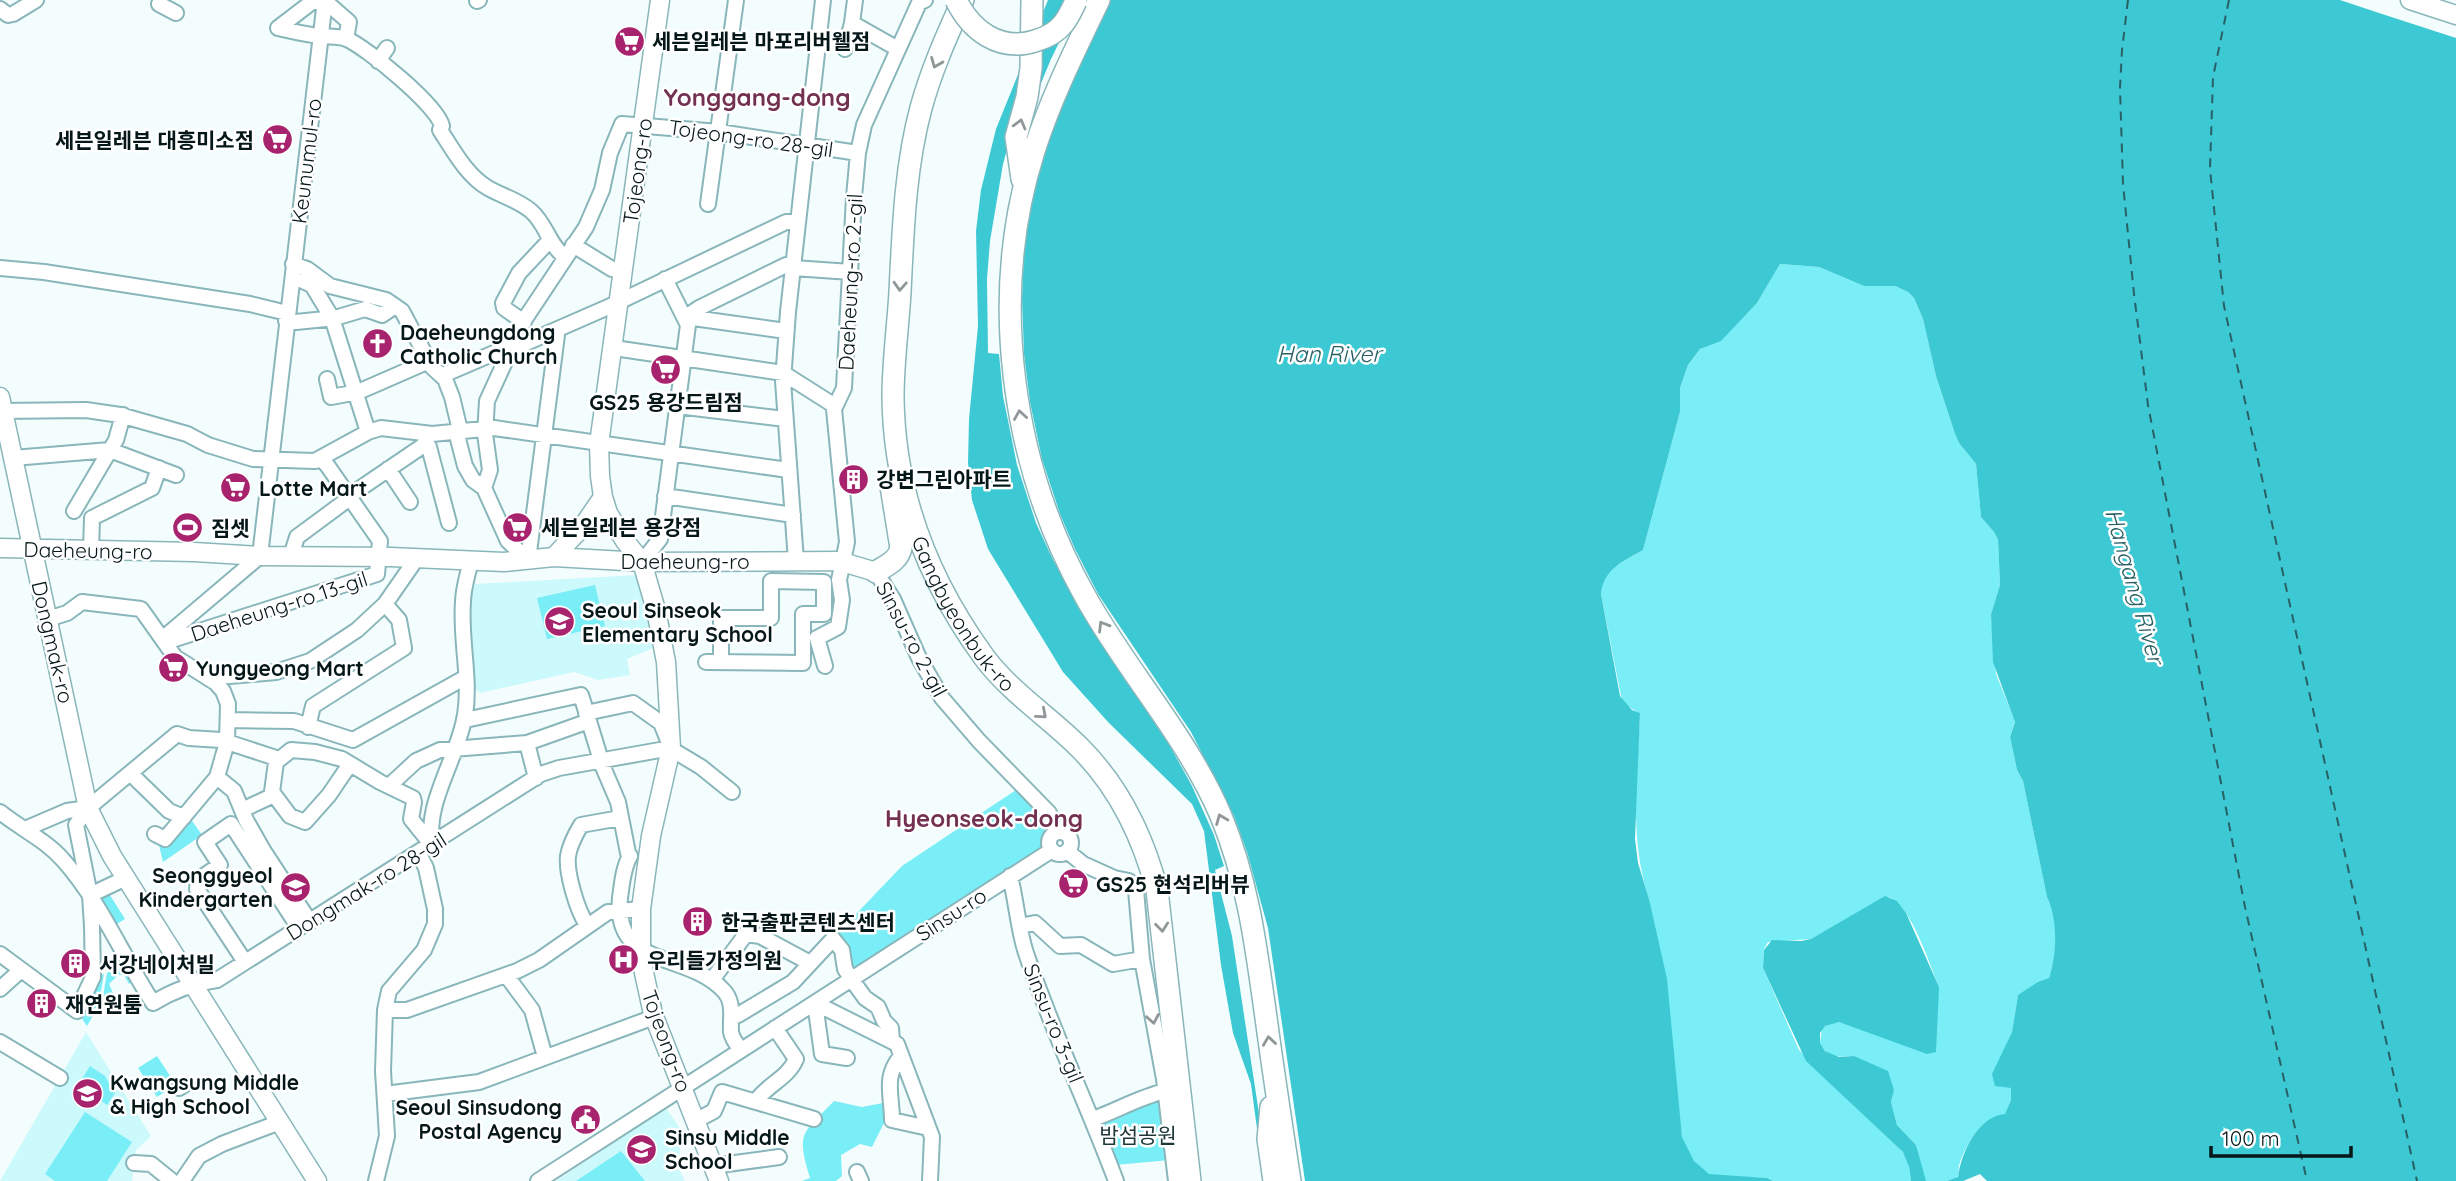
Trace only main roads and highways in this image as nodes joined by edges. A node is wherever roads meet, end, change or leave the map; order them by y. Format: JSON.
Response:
{"nodes":[{"id":1,"x":660,"y":0,"type":"edge"},
{"id":2,"x":956,"y":0,"type":"edge"},
{"id":3,"x":963,"y":0,"type":"edge"},
{"id":4,"x":1032,"y":0,"type":"edge"},
{"id":5,"x":1077,"y":0,"type":"edge"},
{"id":6,"x":1099,"y":0,"type":"edge"},
{"id":7,"x":2410,"y":0,"type":"edge"},
{"id":8,"x":2456,"y":15,"type":"edge"},
{"id":9,"x":1023,"y":191,"type":"junction"},
{"id":10,"x":1,"y":407,"type":"edge"},
{"id":11,"x":895,"y":429,"type":"junction"},
{"id":12,"x":603,"y":497,"type":"junction"},
{"id":13,"x":0,"y":548,"type":"edge"},
{"id":14,"x":32,"y":548,"type":"junction"},
{"id":15,"x":554,"y":557,"type":"junction"},
{"id":16,"x":642,"y":562,"type":"junction"},
{"id":17,"x":876,"y":572,"type":"joint"},
{"id":18,"x":1273,"y":1069,"type":"junction"},
{"id":19,"x":716,"y":1174,"type":"edge"},
{"id":20,"x":317,"y":1181,"type":"edge"},
{"id":21,"x":1190,"y":1181,"type":"edge"},
{"id":22,"x":1275,"y":1181,"type":"edge"},
{"id":23,"x":1290,"y":1181,"type":"edge"}],
"edges":[{"from":1,"to":12,"type":"main road","name":"Tojeong-ro"},
{"from":2,"to":5,"type":"highway","bridge":true},
{"from":3,"to":11,"type":"highway","name":"Gangbyeonbuk-ro","one_way":true},
{"from":9,"to":4,"type":"highway","one_way":true},
{"from":6,"to":9,"type":"highway"},
{"from":7,"to":8,"type":"main road"},
{"from":18,"to":9,"type":"highway","one_way":true},
{"from":10,"to":14,"type":"main road","name":"Dongmak-ro"},
{"from":11,"to":17,"type":"highway"},
{"from":11,"to":21,"type":"highway","name":"Gangbyeonbuk-ro","one_way":true},
{"from":12,"to":15,"type":"main road"},
{"from":12,"to":16,"type":"main road","name":"Tojeong-ro"},
{"from":13,"to":14,"type":"main road","name":"Daeheung-ro"},
{"from":14,"to":15,"type":"main road","name":"Daeheung-ro"},
{"from":14,"to":20,"type":"main road","name":"Dongmak-ro"},
{"from":15,"to":16,"type":"main road","name":"Daeheung-ro"},
{"from":16,"to":17,"type":"main road","name":"Daeheung-ro"},
{"from":16,"to":19,"type":"main road","name":"Tojeong-ro"},
{"from":18,"to":22,"type":"highway"},
{"from":18,"to":23,"type":"highway"}]}
